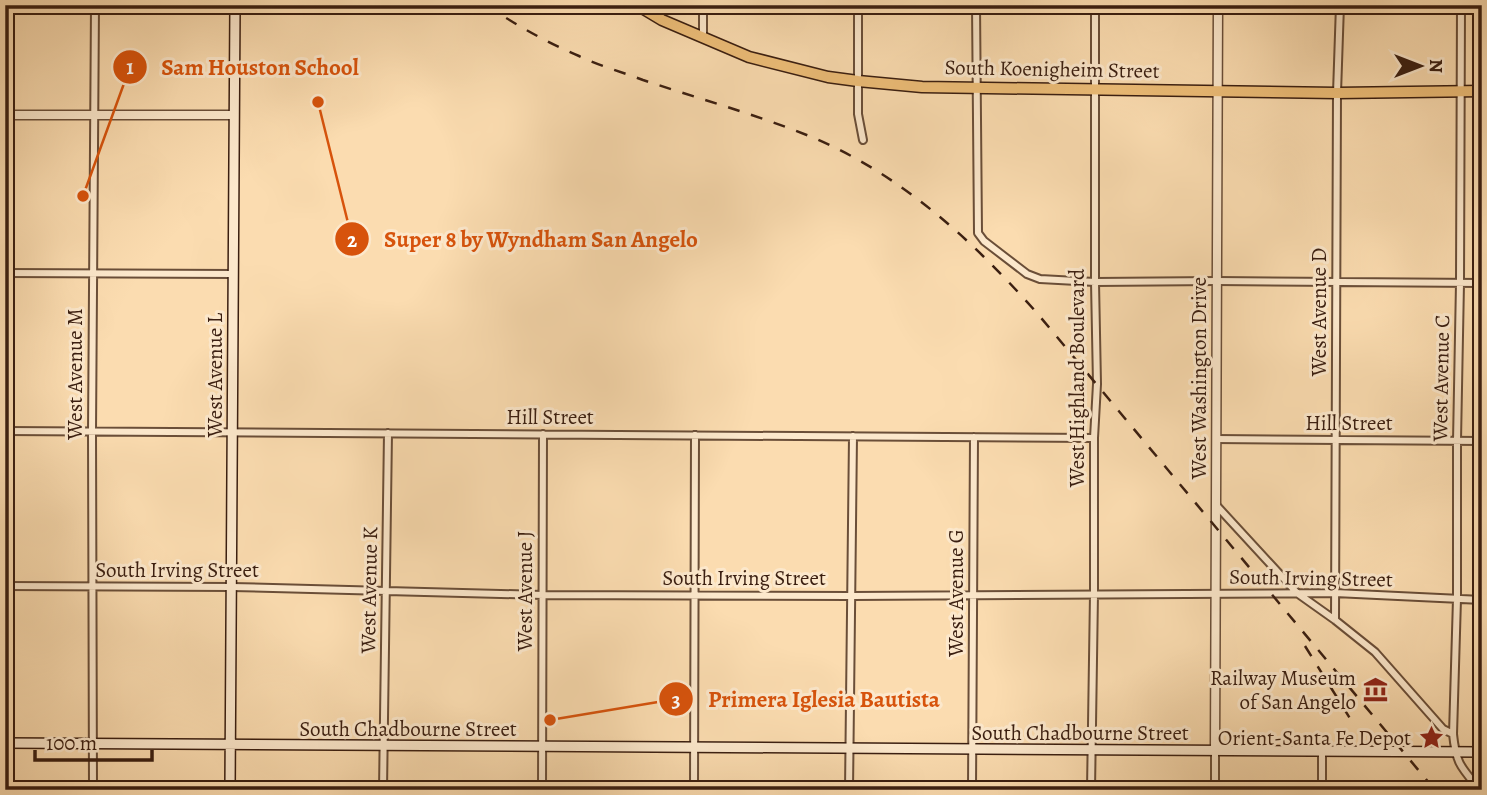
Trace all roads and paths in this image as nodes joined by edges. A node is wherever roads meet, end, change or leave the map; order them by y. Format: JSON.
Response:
{"nodes":[{"id":1,"x":95,"y":5,"type":"edge"},
{"id":2,"x":235,"y":5,"type":"edge"},
{"id":3,"x":636,"y":5,"type":"edge"},
{"id":4,"x":703,"y":5,"type":"edge"},
{"id":5,"x":858,"y":5,"type":"edge"},
{"id":6,"x":976,"y":5,"type":"edge"},
{"id":7,"x":1095,"y":5,"type":"edge"},
{"id":8,"x":1218,"y":5,"type":"edge"},
{"id":9,"x":1340,"y":5,"type":"edge"},
{"id":10,"x":1461,"y":5,"type":"edge"},
{"id":11,"x":703,"y":37,"type":"junction"},
{"id":12,"x":858,"y":81,"type":"junction"},
{"id":13,"x":977,"y":87,"type":"junction"},
{"id":14,"x":1094,"y":89,"type":"junction"},
{"id":15,"x":1218,"y":90,"type":"junction"},
{"id":16,"x":1461,"y":91,"type":"junction"},
{"id":17,"x":1482,"y":91,"type":"edge"},
{"id":18,"x":1337,"y":93,"type":"junction"},
{"id":19,"x":5,"y":115,"type":"edge"},
{"id":20,"x":94,"y":115,"type":"junction"},
{"id":21,"x":234,"y":115,"type":"junction"},
{"id":22,"x":863,"y":140,"type":"dead end"},
{"id":23,"x":5,"y":273,"type":"edge"},
{"id":24,"x":94,"y":273,"type":"junction"},
{"id":25,"x":233,"y":274,"type":"junction"},
{"id":26,"x":1217,"y":281,"type":"junction"},
{"id":27,"x":1095,"y":282,"type":"junction"},
{"id":28,"x":1336,"y":283,"type":"junction"},
{"id":29,"x":1460,"y":283,"type":"junction"},
{"id":30,"x":1482,"y":283,"type":"edge"},
{"id":31,"x":5,"y":431,"type":"edge"},
{"id":32,"x":92,"y":432,"type":"junction"},
{"id":33,"x":233,"y":433,"type":"junction"},
{"id":34,"x":388,"y":433,"type":"junction"},
{"id":35,"x":544,"y":434,"type":"junction"},
{"id":36,"x":695,"y":435,"type":"junction"},
{"id":37,"x":853,"y":436,"type":"junction"},
{"id":38,"x":974,"y":437,"type":"junction"},
{"id":39,"x":1094,"y":438,"type":"junction"},
{"id":40,"x":1216,"y":439,"type":"junction"},
{"id":41,"x":1336,"y":440,"type":"junction"},
{"id":42,"x":1457,"y":441,"type":"junction"},
{"id":43,"x":1482,"y":441,"type":"edge"},
{"id":44,"x":1216,"y":505,"type":"junction"},
{"id":45,"x":5,"y":586,"type":"edge"},
{"id":46,"x":94,"y":586,"type":"junction"},
{"id":47,"x":232,"y":587,"type":"junction"},
{"id":48,"x":387,"y":591,"type":"junction"},
{"id":49,"x":1297,"y":593,"type":"junction"},
{"id":50,"x":1335,"y":593,"type":"junction"},
{"id":51,"x":1094,"y":594,"type":"junction"},
{"id":52,"x":1216,"y":594,"type":"junction"},
{"id":53,"x":542,"y":595,"type":"junction"},
{"id":54,"x":695,"y":595,"type":"junction"},
{"id":55,"x":974,"y":595,"type":"junction"},
{"id":56,"x":852,"y":596,"type":"junction"},
{"id":57,"x":1457,"y":599,"type":"junction"},
{"id":58,"x":1482,"y":600,"type":"edge"},
{"id":59,"x":1335,"y":620,"type":"junction"},
{"id":60,"x":1453,"y":734,"type":"junction"},
{"id":61,"x":5,"y":743,"type":"edge"},
{"id":62,"x":94,"y":744,"type":"junction"},
{"id":63,"x":231,"y":746,"type":"junction"},
{"id":64,"x":383,"y":746,"type":"junction"},
{"id":65,"x":542,"y":747,"type":"junction"},
{"id":66,"x":693,"y":748,"type":"junction"},
{"id":67,"x":849,"y":749,"type":"junction"},
{"id":68,"x":972,"y":750,"type":"junction"},
{"id":69,"x":1091,"y":750,"type":"junction"},
{"id":70,"x":1215,"y":751,"type":"junction"},
{"id":71,"x":1322,"y":752,"type":"junction"},
{"id":72,"x":1455,"y":752,"type":"junction"},
{"id":73,"x":1482,"y":752,"type":"edge"},
{"id":74,"x":93,"y":790,"type":"edge"},
{"id":75,"x":230,"y":790,"type":"edge"},
{"id":76,"x":383,"y":790,"type":"edge"},
{"id":77,"x":542,"y":790,"type":"edge"},
{"id":78,"x":694,"y":790,"type":"edge"},
{"id":79,"x":849,"y":790,"type":"edge"},
{"id":80,"x":972,"y":790,"type":"edge"},
{"id":81,"x":1091,"y":790,"type":"edge"},
{"id":82,"x":1215,"y":790,"type":"edge"},
{"id":83,"x":1322,"y":790,"type":"edge"},
{"id":84,"x":1480,"y":790,"type":"edge"}],
"edges":[{"from":1,"to":20,"type":"street","name":"West Avenue M"},
{"from":2,"to":21,"type":"main road","name":"West Avenue L"},
{"from":3,"to":11,"type":"main road","name":"South Koenigheim Street"},
{"from":4,"to":11,"type":"street"},
{"from":5,"to":12,"type":"street"},
{"from":6,"to":13,"type":"street"},
{"from":7,"to":14,"type":"street","name":"West Highland Boulevard"},
{"from":8,"to":15,"type":"street","name":"West Washington Drive"},
{"from":9,"to":18,"type":"street","name":"West Avenue D"},
{"from":10,"to":16,"type":"street","name":"West Avenue C"},
{"from":11,"to":12,"type":"main road","name":"South Koenigheim Street"},
{"from":12,"to":13,"type":"main road","name":"South Koenigheim Street"},
{"from":12,"to":22,"type":"street"},
{"from":13,"to":14,"type":"main road","name":"South Koenigheim Street"},
{"from":13,"to":27,"type":"street"},
{"from":14,"to":15,"type":"main road","name":"South Koenigheim Street"},
{"from":14,"to":27,"type":"street","name":"West Highland Boulevard"},
{"from":15,"to":18,"type":"main road","name":"South Koenigheim Street"},
{"from":15,"to":26,"type":"street","name":"West Washington Drive"},
{"from":16,"to":17,"type":"main road","name":"South Koenigheim Street"},
{"from":16,"to":18,"type":"main road","name":"South Koenigheim Street"},
{"from":16,"to":29,"type":"street","name":"West Avenue C"},
{"from":18,"to":28,"type":"street","name":"West Avenue D"},
{"from":19,"to":20,"type":"street"},
{"from":20,"to":21,"type":"street"},
{"from":20,"to":24,"type":"street","name":"West Avenue M"},
{"from":21,"to":25,"type":"main road","name":"West Avenue L"},
{"from":23,"to":24,"type":"street"},
{"from":24,"to":25,"type":"street"},
{"from":24,"to":32,"type":"street","name":"West Avenue M"},
{"from":25,"to":33,"type":"main road","name":"West Avenue L"},
{"from":26,"to":27,"type":"street"},
{"from":26,"to":28,"type":"street"},
{"from":26,"to":40,"type":"street","name":"West Washington Drive"},
{"from":27,"to":39,"type":"street","name":"West Highland Boulevard"},
{"from":28,"to":29,"type":"street"},
{"from":28,"to":41,"type":"street","name":"West Avenue D"},
{"from":29,"to":30,"type":"street"},
{"from":29,"to":42,"type":"street","name":"West Avenue C"},
{"from":31,"to":32,"type":"street","name":"Hill Street"},
{"from":32,"to":33,"type":"street","name":"Hill Street"},
{"from":32,"to":46,"type":"street","name":"West Avenue M"},
{"from":33,"to":34,"type":"street","name":"Hill Street"},
{"from":33,"to":47,"type":"main road","name":"West Avenue L"},
{"from":34,"to":35,"type":"street","name":"Hill Street"},
{"from":34,"to":48,"type":"street","name":"West Avenue K"},
{"from":35,"to":36,"type":"street","name":"Hill Street"},
{"from":35,"to":53,"type":"street","name":"West Avenue J"},
{"from":36,"to":37,"type":"street","name":"Hill Street"},
{"from":36,"to":54,"type":"street"},
{"from":37,"to":38,"type":"street","name":"Hill Street"},
{"from":37,"to":56,"type":"street"},
{"from":38,"to":39,"type":"street","name":"Hill Street"},
{"from":38,"to":55,"type":"street","name":"West Avenue G"},
{"from":39,"to":51,"type":"street","name":"West Highland Boulevard"},
{"from":40,"to":41,"type":"street","name":"Hill Street"},
{"from":40,"to":44,"type":"street","name":"West Washington Drive"},
{"from":41,"to":42,"type":"street","name":"Hill Street"},
{"from":41,"to":50,"type":"street","name":"West Avenue D"},
{"from":42,"to":43,"type":"street","name":"Hill Street"},
{"from":42,"to":57,"type":"street","name":"West Avenue C"},
{"from":44,"to":49,"type":"street"},
{"from":44,"to":52,"type":"street","name":"West Washington Drive"},
{"from":45,"to":46,"type":"street","name":"South Irving Street"},
{"from":46,"to":47,"type":"street","name":"South Irving Street"},
{"from":46,"to":62,"type":"street","name":"West Avenue M"},
{"from":47,"to":48,"type":"street","name":"South Irving Street"},
{"from":47,"to":63,"type":"main road","name":"West Avenue L"},
{"from":48,"to":53,"type":"street","name":"South Irving Street"},
{"from":48,"to":64,"type":"street","name":"West Avenue K"},
{"from":49,"to":50,"type":"street","name":"South Irving Street"},
{"from":49,"to":52,"type":"street","name":"South Irving Street"},
{"from":49,"to":59,"type":"street"},
{"from":50,"to":57,"type":"street","name":"South Irving Street"},
{"from":50,"to":59,"type":"street","name":"West Avenue D"},
{"from":51,"to":52,"type":"street","name":"South Irving Street"},
{"from":51,"to":55,"type":"street","name":"South Irving Street"},
{"from":51,"to":69,"type":"street","name":"West Highland Boulevard"},
{"from":52,"to":70,"type":"street","name":"West Washington Drive"},
{"from":53,"to":54,"type":"street","name":"South Irving Street"},
{"from":53,"to":65,"type":"street","name":"West Avenue J"},
{"from":54,"to":56,"type":"street","name":"South Irving Street"},
{"from":54,"to":66,"type":"street"},
{"from":55,"to":56,"type":"street","name":"South Irving Street"},
{"from":55,"to":68,"type":"street","name":"West Avenue G"},
{"from":56,"to":67,"type":"street"},
{"from":57,"to":58,"type":"street","name":"South Irving Street"},
{"from":57,"to":60,"type":"street","name":"West Avenue C"},
{"from":59,"to":60,"type":"street"},
{"from":60,"to":72,"type":"street","name":"West Avenue C"},
{"from":61,"to":62,"type":"main road","name":"South Chadbourne Street"},
{"from":62,"to":63,"type":"main road","name":"South Chadbourne Street"},
{"from":62,"to":74,"type":"street","name":"West Avenue M"},
{"from":63,"to":64,"type":"main road","name":"South Chadbourne Street"},
{"from":63,"to":75,"type":"main road","name":"West Avenue L"},
{"from":64,"to":65,"type":"main road","name":"South Chadbourne Street"},
{"from":64,"to":76,"type":"street","name":"West Avenue K"},
{"from":65,"to":66,"type":"main road","name":"South Chadbourne Street"},
{"from":65,"to":77,"type":"street","name":"West Avenue J"},
{"from":66,"to":67,"type":"main road","name":"South Chadbourne Street"},
{"from":66,"to":78,"type":"street"},
{"from":67,"to":68,"type":"main road","name":"South Chadbourne Street"},
{"from":67,"to":79,"type":"street"},
{"from":68,"to":69,"type":"main road","name":"South Chadbourne Street"},
{"from":68,"to":80,"type":"street","name":"West Avenue G"},
{"from":69,"to":70,"type":"main road","name":"South Chadbourne Street"},
{"from":69,"to":81,"type":"street","name":"West Highland Boulevard"},
{"from":70,"to":71,"type":"main road","name":"South Chadbourne Street"},
{"from":70,"to":82,"type":"street"},
{"from":71,"to":72,"type":"main road","name":"South Chadbourne Street"},
{"from":71,"to":83,"type":"street"},
{"from":72,"to":73,"type":"main road","name":"South Chadbourne Street"},
{"from":72,"to":84,"type":"street"}]}
